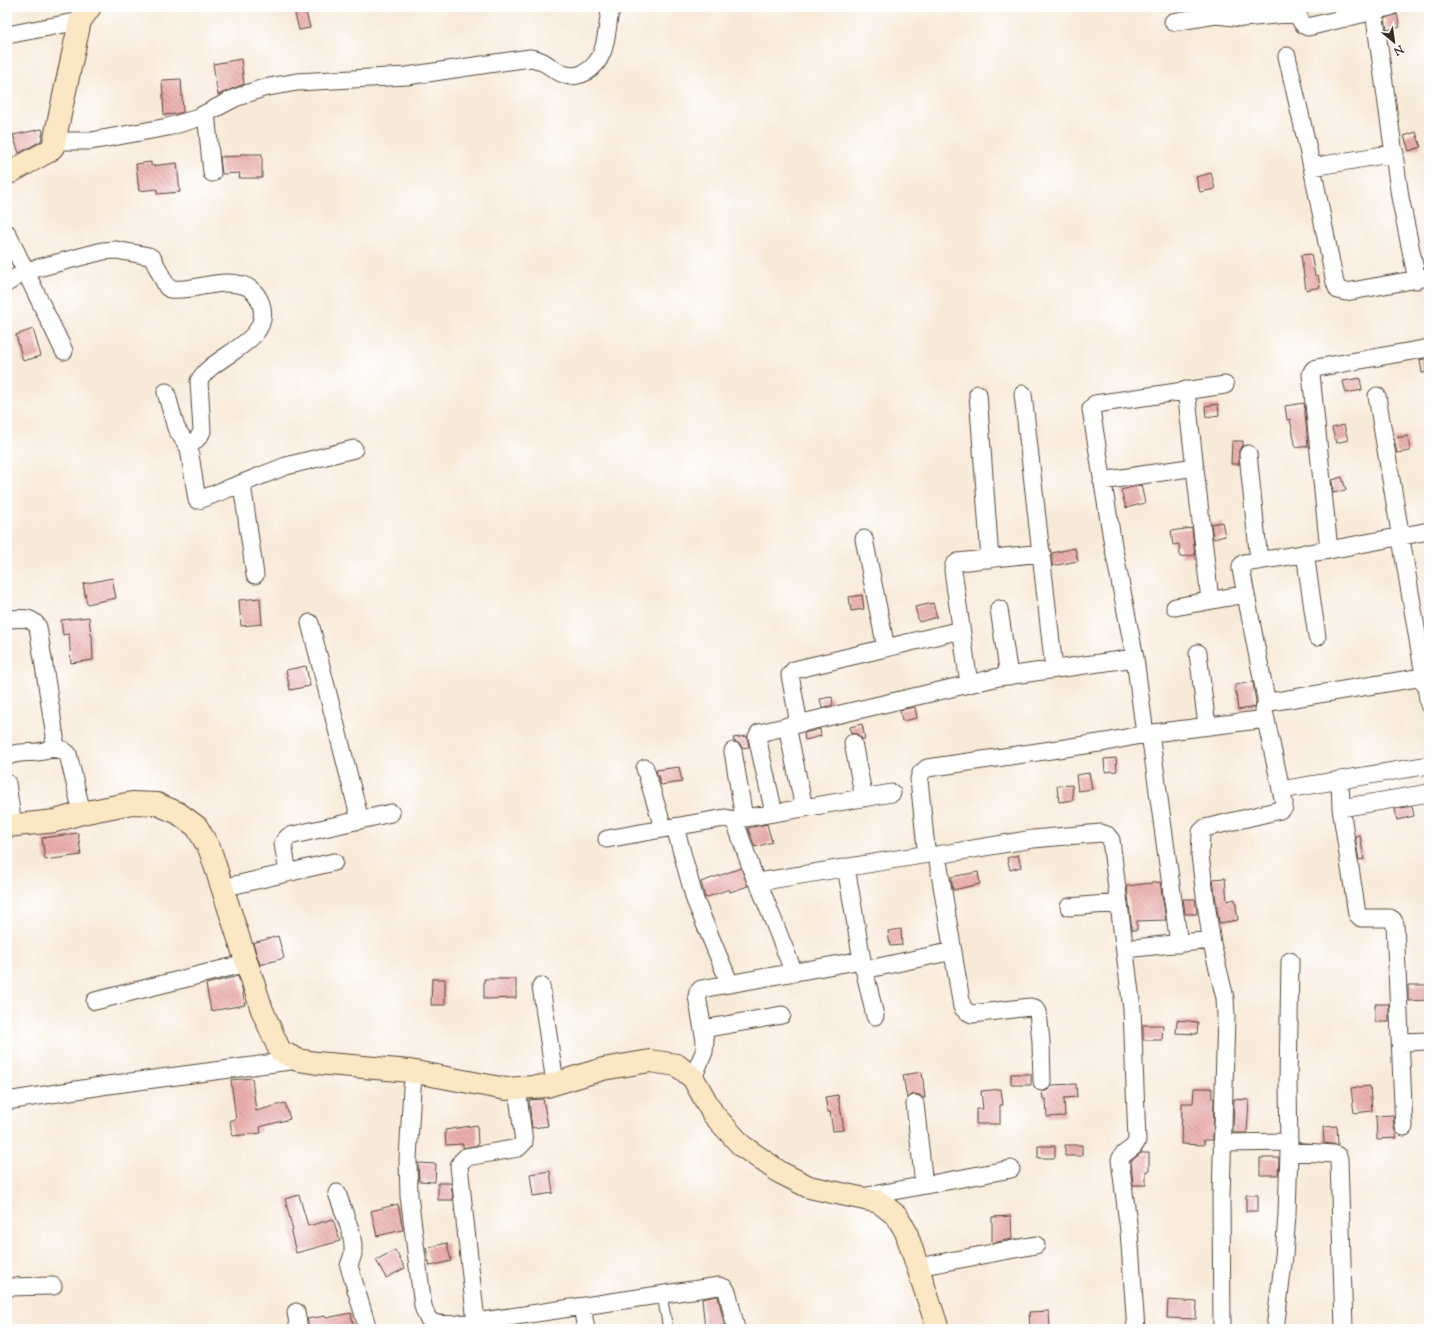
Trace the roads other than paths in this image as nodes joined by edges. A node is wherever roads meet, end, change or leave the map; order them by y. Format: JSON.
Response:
{"nodes":[{"id":1,"x":614,"y":7,"type":"edge"},
{"id":2,"x":1382,"y":9,"type":"edge"},
{"id":3,"x":1297,"y":10,"type":"edge"},
{"id":4,"x":85,"y":14,"type":"edge"},
{"id":5,"x":1173,"y":22,"type":"dead end"},
{"id":6,"x":7,"y":35,"type":"edge"},
{"id":7,"x":1287,"y":56,"type":"dead end"},
{"id":8,"x":206,"y":113,"type":"junction"},
{"id":9,"x":55,"y":141,"type":"junction"},
{"id":10,"x":1395,"y":153,"type":"junction"},
{"id":11,"x":1312,"y":167,"type":"junction"},
{"id":12,"x":212,"y":173,"type":"dead end"},
{"id":13,"x":7,"y":174,"type":"edge"},
{"id":14,"x":7,"y":233,"type":"edge"},
{"id":15,"x":24,"y":266,"type":"junction"},
{"id":16,"x":1423,"y":278,"type":"edge"},
{"id":17,"x":7,"y":283,"type":"edge"},
{"id":18,"x":1429,"y":348,"type":"edge"},
{"id":19,"x":64,"y":351,"type":"dead end"},
{"id":20,"x":1225,"y":384,"type":"dead end"},
{"id":21,"x":1186,"y":390,"type":"junction"},
{"id":22,"x":166,"y":392,"type":"dead end"},
{"id":23,"x":978,"y":394,"type":"dead end"},
{"id":24,"x":1023,"y":394,"type":"dead end"},
{"id":25,"x":1377,"y":396,"type":"dead end"},
{"id":26,"x":189,"y":448,"type":"junction"},
{"id":27,"x":354,"y":449,"type":"dead end"},
{"id":28,"x":1248,"y":454,"type":"dead end"},
{"id":29,"x":1195,"y":467,"type":"junction"},
{"id":30,"x":1102,"y":481,"type":"junction"},
{"id":31,"x":242,"y":484,"type":"junction"},
{"id":32,"x":1429,"y":531,"type":"edge"},
{"id":33,"x":1401,"y":537,"type":"junction"},
{"id":34,"x":864,"y":539,"type":"dead end"},
{"id":35,"x":1329,"y":550,"type":"junction"},
{"id":36,"x":1305,"y":552,"type":"junction"},
{"id":37,"x":1042,"y":553,"type":"junction"},
{"id":38,"x":990,"y":559,"type":"junction"},
{"id":39,"x":1260,"y":561,"type":"junction"},
{"id":40,"x":255,"y":575,"type":"dead end"},
{"id":41,"x":1246,"y":594,"type":"junction"},
{"id":42,"x":1210,"y":600,"type":"junction"},
{"id":43,"x":1175,"y":607,"type":"dead end"},
{"id":44,"x":999,"y":609,"type":"dead end"},
{"id":45,"x":7,"y":619,"type":"edge"},
{"id":46,"x":310,"y":623,"type":"dead end"},
{"id":47,"x":961,"y":630,"type":"junction"},
{"id":48,"x":1317,"y":637,"type":"dead end"},
{"id":49,"x":886,"y":648,"type":"junction"},
{"id":50,"x":1198,"y":653,"type":"dead end"},
{"id":51,"x":1135,"y":658,"type":"junction"},
{"id":52,"x":1054,"y":669,"type":"junction"},
{"id":53,"x":1009,"y":676,"type":"junction"},
{"id":54,"x":1427,"y":677,"type":"edge"},
{"id":55,"x":969,"y":684,"type":"junction"},
{"id":56,"x":1429,"y":705,"type":"edge"},
{"id":57,"x":1266,"y":711,"type":"junction"},
{"id":58,"x":793,"y":725,"type":"junction"},
{"id":59,"x":1207,"y":726,"type":"junction"},
{"id":60,"x":1148,"y":734,"type":"junction"},
{"id":61,"x":853,"y":743,"type":"dead end"},
{"id":62,"x":50,"y":748,"type":"junction"},
{"id":63,"x":733,"y":751,"type":"dead end"},
{"id":64,"x":9,"y":755,"type":"edge"},
{"id":65,"x":1429,"y":765,"type":"edge"},
{"id":66,"x":645,"y":768,"type":"dead end"},
{"id":67,"x":1340,"y":780,"type":"junction"},
{"id":68,"x":7,"y":783,"type":"edge"},
{"id":69,"x":1281,"y":790,"type":"junction"},
{"id":70,"x":892,"y":793,"type":"dead end"},
{"id":71,"x":1429,"y":793,"type":"edge"},
{"id":72,"x":864,"y":798,"type":"junction"},
{"id":73,"x":804,"y":808,"type":"junction"},
{"id":74,"x":1341,"y":808,"type":"junction"},
{"id":75,"x":82,"y":813,"type":"junction"},
{"id":76,"x":390,"y":813,"type":"dead end"},
{"id":77,"x":774,"y":813,"type":"junction"},
{"id":78,"x":738,"y":819,"type":"junction"},
{"id":79,"x":360,"y":820,"type":"junction"},
{"id":80,"x":10,"y":826,"type":"edge"},
{"id":81,"x":672,"y":828,"type":"junction"},
{"id":82,"x":607,"y":839,"type":"dead end"},
{"id":83,"x":933,"y":854,"type":"junction"},
{"id":84,"x":334,"y":862,"type":"dead end"},
{"id":85,"x":846,"y":867,"type":"junction"},
{"id":86,"x":288,"y":873,"type":"junction"},
{"id":87,"x":758,"y":882,"type":"junction"},
{"id":88,"x":222,"y":888,"type":"junction"},
{"id":89,"x":1119,"y":903,"type":"junction"},
{"id":90,"x":1069,"y":907,"type":"dead end"},
{"id":91,"x":1211,"y":940,"type":"junction"},
{"id":92,"x":1179,"y":944,"type":"junction"},
{"id":93,"x":1125,"y":949,"type":"junction"},
{"id":94,"x":953,"y":951,"type":"junction"},
{"id":95,"x":1290,"y":961,"type":"dead end"},
{"id":96,"x":247,"y":963,"type":"junction"},
{"id":97,"x":863,"y":965,"type":"junction"},
{"id":98,"x":794,"y":973,"type":"junction"},
{"id":99,"x":730,"y":984,"type":"junction"},
{"id":100,"x":541,"y":986,"type":"dead end"},
{"id":101,"x":95,"y":1001,"type":"dead end"},
{"id":102,"x":782,"y":1015,"type":"dead end"},
{"id":103,"x":875,"y":1016,"type":"dead end"},
{"id":104,"x":703,"y":1029,"type":"junction"},
{"id":105,"x":1429,"y":1041,"type":"edge"},
{"id":106,"x":1401,"y":1042,"type":"junction"},
{"id":107,"x":298,"y":1060,"type":"junction"},
{"id":108,"x":415,"y":1072,"type":"junction"},
{"id":109,"x":693,"y":1078,"type":"junction"},
{"id":110,"x":1042,"y":1082,"type":"dead end"},
{"id":111,"x":555,"y":1083,"type":"junction"},
{"id":112,"x":517,"y":1088,"type":"junction"},
{"id":113,"x":7,"y":1101,"type":"edge"},
{"id":114,"x":915,"y":1104,"type":"dead end"},
{"id":115,"x":1404,"y":1127,"type":"dead end"},
{"id":116,"x":1222,"y":1142,"type":"junction"},
{"id":117,"x":1289,"y":1147,"type":"junction"},
{"id":118,"x":1011,"y":1169,"type":"dead end"},
{"id":119,"x":924,"y":1185,"type":"junction"},
{"id":120,"x":338,"y":1193,"type":"dead end"},
{"id":121,"x":860,"y":1197,"type":"junction"},
{"id":122,"x":1036,"y":1245,"type":"dead end"},
{"id":123,"x":918,"y":1267,"type":"junction"},
{"id":124,"x":53,"y":1286,"type":"dead end"},
{"id":125,"x":7,"y":1287,"type":"edge"},
{"id":126,"x":662,"y":1295,"type":"junction"},
{"id":127,"x":582,"y":1307,"type":"junction"},
{"id":128,"x":296,"y":1312,"type":"dead end"},
{"id":129,"x":476,"y":1322,"type":"junction"},
{"id":130,"x":454,"y":1327,"type":"edge"},
{"id":131,"x":299,"y":1329,"type":"edge"},
{"id":132,"x":368,"y":1329,"type":"edge"},
{"id":133,"x":586,"y":1329,"type":"edge"},
{"id":134,"x":668,"y":1329,"type":"edge"},
{"id":135,"x":736,"y":1329,"type":"edge"},
{"id":136,"x":938,"y":1329,"type":"edge"},
{"id":137,"x":1136,"y":1329,"type":"edge"},
{"id":138,"x":1222,"y":1329,"type":"edge"},
{"id":139,"x":1275,"y":1329,"type":"edge"},
{"id":140,"x":1344,"y":1329,"type":"edge"}],
"edges":[{"from":1,"to":8,"type":"street"},
{"from":2,"to":3,"type":"street"},
{"from":2,"to":10,"type":"street"},
{"from":3,"to":5,"type":"street"},
{"from":4,"to":6,"type":"street"},
{"from":4,"to":9,"type":"street"},
{"from":7,"to":11,"type":"street"},
{"from":8,"to":9,"type":"street"},
{"from":8,"to":12,"type":"street"},
{"from":9,"to":13,"type":"street"},
{"from":10,"to":11,"type":"street"},
{"from":10,"to":16,"type":"street"},
{"from":11,"to":16,"type":"street"},
{"from":14,"to":15,"type":"street"},
{"from":15,"to":17,"type":"street"},
{"from":15,"to":19,"type":"street"},
{"from":15,"to":26,"type":"street"},
{"from":18,"to":35,"type":"street"},
{"from":20,"to":21,"type":"street"},
{"from":21,"to":29,"type":"street"},
{"from":21,"to":30,"type":"street"},
{"from":22,"to":26,"type":"street"},
{"from":23,"to":38,"type":"street"},
{"from":24,"to":37,"type":"street"},
{"from":25,"to":33,"type":"street"},
{"from":26,"to":31,"type":"street"},
{"from":27,"to":31,"type":"street"},
{"from":28,"to":39,"type":"street"},
{"from":29,"to":30,"type":"street"},
{"from":29,"to":42,"type":"street"},
{"from":30,"to":51,"type":"street"},
{"from":31,"to":40,"type":"street"},
{"from":32,"to":33,"type":"street"},
{"from":33,"to":35,"type":"street"},
{"from":33,"to":54,"type":"street"},
{"from":34,"to":49,"type":"street"},
{"from":35,"to":36,"type":"street"},
{"from":36,"to":39,"type":"street"},
{"from":36,"to":48,"type":"street"},
{"from":37,"to":38,"type":"street"},
{"from":37,"to":52,"type":"street"},
{"from":38,"to":47,"type":"street"},
{"from":39,"to":41,"type":"street"},
{"from":41,"to":42,"type":"street"},
{"from":41,"to":57,"type":"street"},
{"from":42,"to":43,"type":"street"},
{"from":44,"to":53,"type":"street"},
{"from":45,"to":62,"type":"street"},
{"from":46,"to":79,"type":"street"},
{"from":47,"to":49,"type":"street"},
{"from":47,"to":55,"type":"street"},
{"from":49,"to":58,"type":"street"},
{"from":50,"to":59,"type":"street"},
{"from":51,"to":52,"type":"street"},
{"from":51,"to":60,"type":"street"},
{"from":52,"to":53,"type":"street"},
{"from":53,"to":55,"type":"street"},
{"from":54,"to":56,"type":"street"},
{"from":54,"to":57,"type":"street"},
{"from":55,"to":58,"type":"street"},
{"from":57,"to":59,"type":"street"},
{"from":57,"to":69,"type":"street"},
{"from":58,"to":73,"type":"street"},
{"from":58,"to":77,"type":"street"},
{"from":59,"to":60,"type":"street"},
{"from":60,"to":83,"type":"street"},
{"from":60,"to":92,"type":"street"},
{"from":61,"to":72,"type":"street"},
{"from":62,"to":64,"type":"street"},
{"from":62,"to":75,"type":"street"},
{"from":63,"to":78,"type":"street"},
{"from":65,"to":67,"type":"street"},
{"from":66,"to":81,"type":"street"},
{"from":67,"to":69,"type":"street"},
{"from":67,"to":74,"type":"street"},
{"from":68,"to":80,"type":"street"},
{"from":69,"to":91,"type":"street"},
{"from":70,"to":72,"type":"street"},
{"from":71,"to":74,"type":"street"},
{"from":72,"to":73,"type":"street"},
{"from":73,"to":77,"type":"street"},
{"from":74,"to":106,"type":"street"},
{"from":75,"to":80,"type":"street"},
{"from":75,"to":88,"type":"street"},
{"from":76,"to":79,"type":"street"},
{"from":77,"to":78,"type":"street"},
{"from":78,"to":81,"type":"street"},
{"from":78,"to":87,"type":"street"},
{"from":79,"to":86,"type":"street"},
{"from":81,"to":82,"type":"street"},
{"from":81,"to":99,"type":"street"},
{"from":83,"to":85,"type":"street"},
{"from":83,"to":89,"type":"street"},
{"from":83,"to":94,"type":"street"},
{"from":84,"to":86,"type":"street"},
{"from":85,"to":87,"type":"street"},
{"from":85,"to":97,"type":"street"},
{"from":86,"to":88,"type":"street"},
{"from":87,"to":98,"type":"street"},
{"from":88,"to":96,"type":"street"},
{"from":89,"to":90,"type":"street"},
{"from":89,"to":93,"type":"street"},
{"from":91,"to":92,"type":"street"},
{"from":91,"to":116,"type":"street"},
{"from":92,"to":93,"type":"street"},
{"from":93,"to":137,"type":"street"},
{"from":94,"to":97,"type":"street"},
{"from":94,"to":110,"type":"street"},
{"from":95,"to":117,"type":"street"},
{"from":96,"to":101,"type":"street"},
{"from":96,"to":107,"type":"street"},
{"from":97,"to":98,"type":"street"},
{"from":97,"to":103,"type":"street"},
{"from":98,"to":99,"type":"street"},
{"from":99,"to":104,"type":"street"},
{"from":100,"to":111,"type":"street"},
{"from":102,"to":104,"type":"street"},
{"from":104,"to":109,"type":"street"},
{"from":105,"to":106,"type":"street"},
{"from":106,"to":115,"type":"street"},
{"from":107,"to":108,"type":"street"},
{"from":107,"to":113,"type":"street"},
{"from":108,"to":112,"type":"street"},
{"from":108,"to":130,"type":"street"},
{"from":109,"to":111,"type":"street"},
{"from":109,"to":121,"type":"street"},
{"from":111,"to":112,"type":"street"},
{"from":112,"to":129,"type":"street"},
{"from":114,"to":119,"type":"street"},
{"from":116,"to":117,"type":"street"},
{"from":116,"to":138,"type":"street"},
{"from":117,"to":139,"type":"street"},
{"from":117,"to":140,"type":"street"},
{"from":118,"to":119,"type":"street"},
{"from":119,"to":121,"type":"street"},
{"from":120,"to":132,"type":"street"},
{"from":121,"to":123,"type":"street"},
{"from":122,"to":123,"type":"street"},
{"from":123,"to":136,"type":"street"},
{"from":124,"to":125,"type":"street"},
{"from":126,"to":127,"type":"street"},
{"from":126,"to":134,"type":"lane"},
{"from":126,"to":135,"type":"street"},
{"from":127,"to":129,"type":"street"},
{"from":127,"to":133,"type":"street"},
{"from":128,"to":131,"type":"street"},
{"from":129,"to":130,"type":"street"}]}
